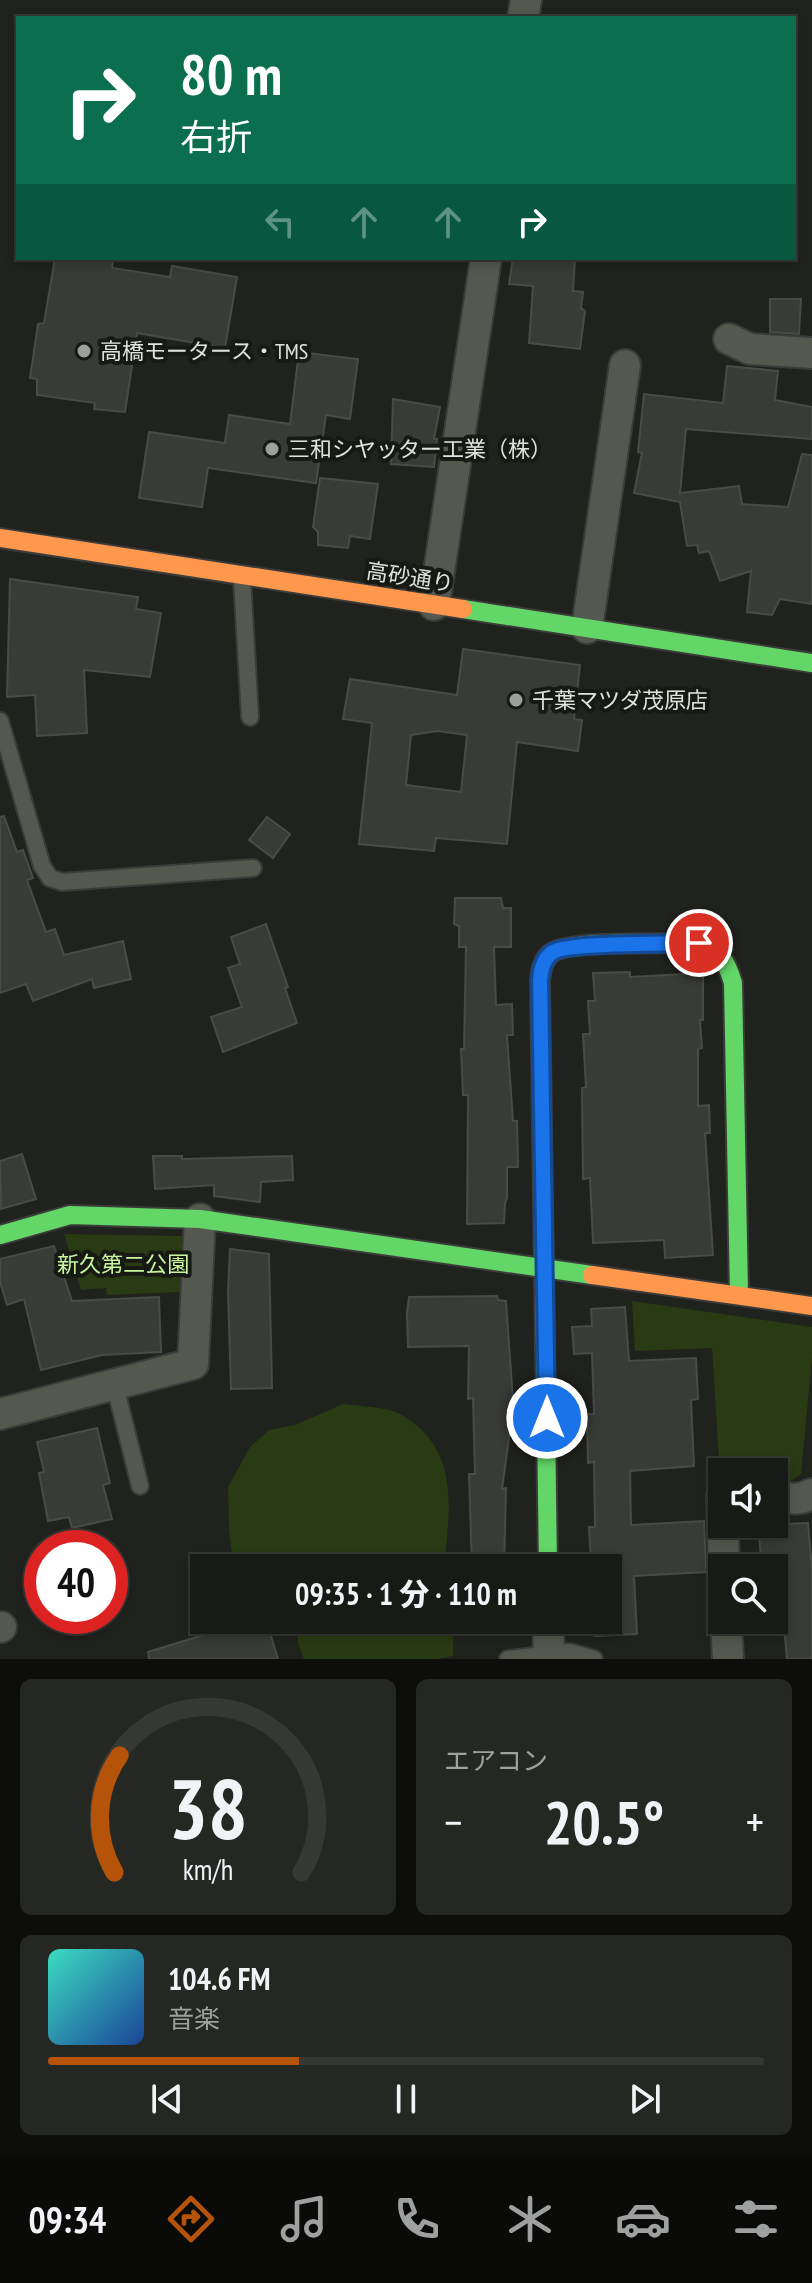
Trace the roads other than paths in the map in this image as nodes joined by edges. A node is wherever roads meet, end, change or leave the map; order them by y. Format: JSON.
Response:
{"nodes":[{"id":1,"x":486,"y":260,"type":"edge"},
{"id":2,"x":729,"y":339,"type":"dead end"},
{"id":3,"x":812,"y":353,"type":"edge"},
{"id":4,"x":625,"y":365,"type":"dead end"},
{"id":5,"x":0,"y":538,"type":"edge"},
{"id":6,"x":0,"y":551,"type":"edge"},
{"id":7,"x":242,"y":576,"type":"junction"},
{"id":8,"x":434,"y":605,"type":"junction"},
{"id":9,"x":587,"y":628,"type":"junction"},
{"id":10,"x":812,"y":663,"type":"edge"},
{"id":11,"x":250,"y":717,"type":"dead end"},
{"id":12,"x":0,"y":721,"type":"edge"},
{"id":13,"x":253,"y":868,"type":"dead end"},
{"id":14,"x":200,"y":1219,"type":"junction"},
{"id":15,"x":0,"y":1235,"type":"edge"},
{"id":16,"x":546,"y":1267,"type":"junction"},
{"id":17,"x":739,"y":1294,"type":"junction"},
{"id":18,"x":812,"y":1306,"type":"edge"},
{"id":19,"x":115,"y":1386,"type":"junction"},
{"id":20,"x":0,"y":1414,"type":"edge"},
{"id":21,"x":140,"y":1486,"type":"dead end"},
{"id":22,"x":812,"y":1494,"type":"edge"},
{"id":23,"x":788,"y":1499,"type":"edge"},
{"id":24,"x":548,"y":1554,"type":"edge"},
{"id":25,"x":548,"y":1634,"type":"edge"},
{"id":26,"x":727,"y":1634,"type":"edge"},
{"id":27,"x":549,"y":1653,"type":"junction"},
{"id":28,"x":508,"y":1659,"type":"edge"},
{"id":29,"x":594,"y":1659,"type":"edge"},
{"id":30,"x":728,"y":1659,"type":"edge"}],
"edges":[{"from":1,"to":8,"type":"street"},
{"from":2,"to":3,"type":"street"},
{"from":4,"to":9,"type":"street"},
{"from":5,"to":6,"type":"lane"},
{"from":5,"to":7,"type":"street","name":"高砂通り"},
{"from":7,"to":8,"type":"street","name":"高砂通り"},
{"from":7,"to":11,"type":"lane"},
{"from":8,"to":9,"type":"street","name":"高砂通り"},
{"from":9,"to":10,"type":"street","name":"高砂通り"},
{"from":12,"to":13,"type":"lane"},
{"from":14,"to":15,"type":"street"},
{"from":14,"to":16,"type":"street"},
{"from":14,"to":19,"type":"street"},
{"from":16,"to":17,"type":"street"},
{"from":16,"to":17,"type":"street"},
{"from":16,"to":24,"type":"street"},
{"from":17,"to":18,"type":"street"},
{"from":19,"to":20,"type":"street"},
{"from":19,"to":21,"type":"lane"},
{"from":22,"to":23,"type":"street"},
{"from":25,"to":27,"type":"street"},
{"from":26,"to":30,"type":"street"},
{"from":27,"to":28,"type":"lane"},
{"from":27,"to":29,"type":"lane"}]}
